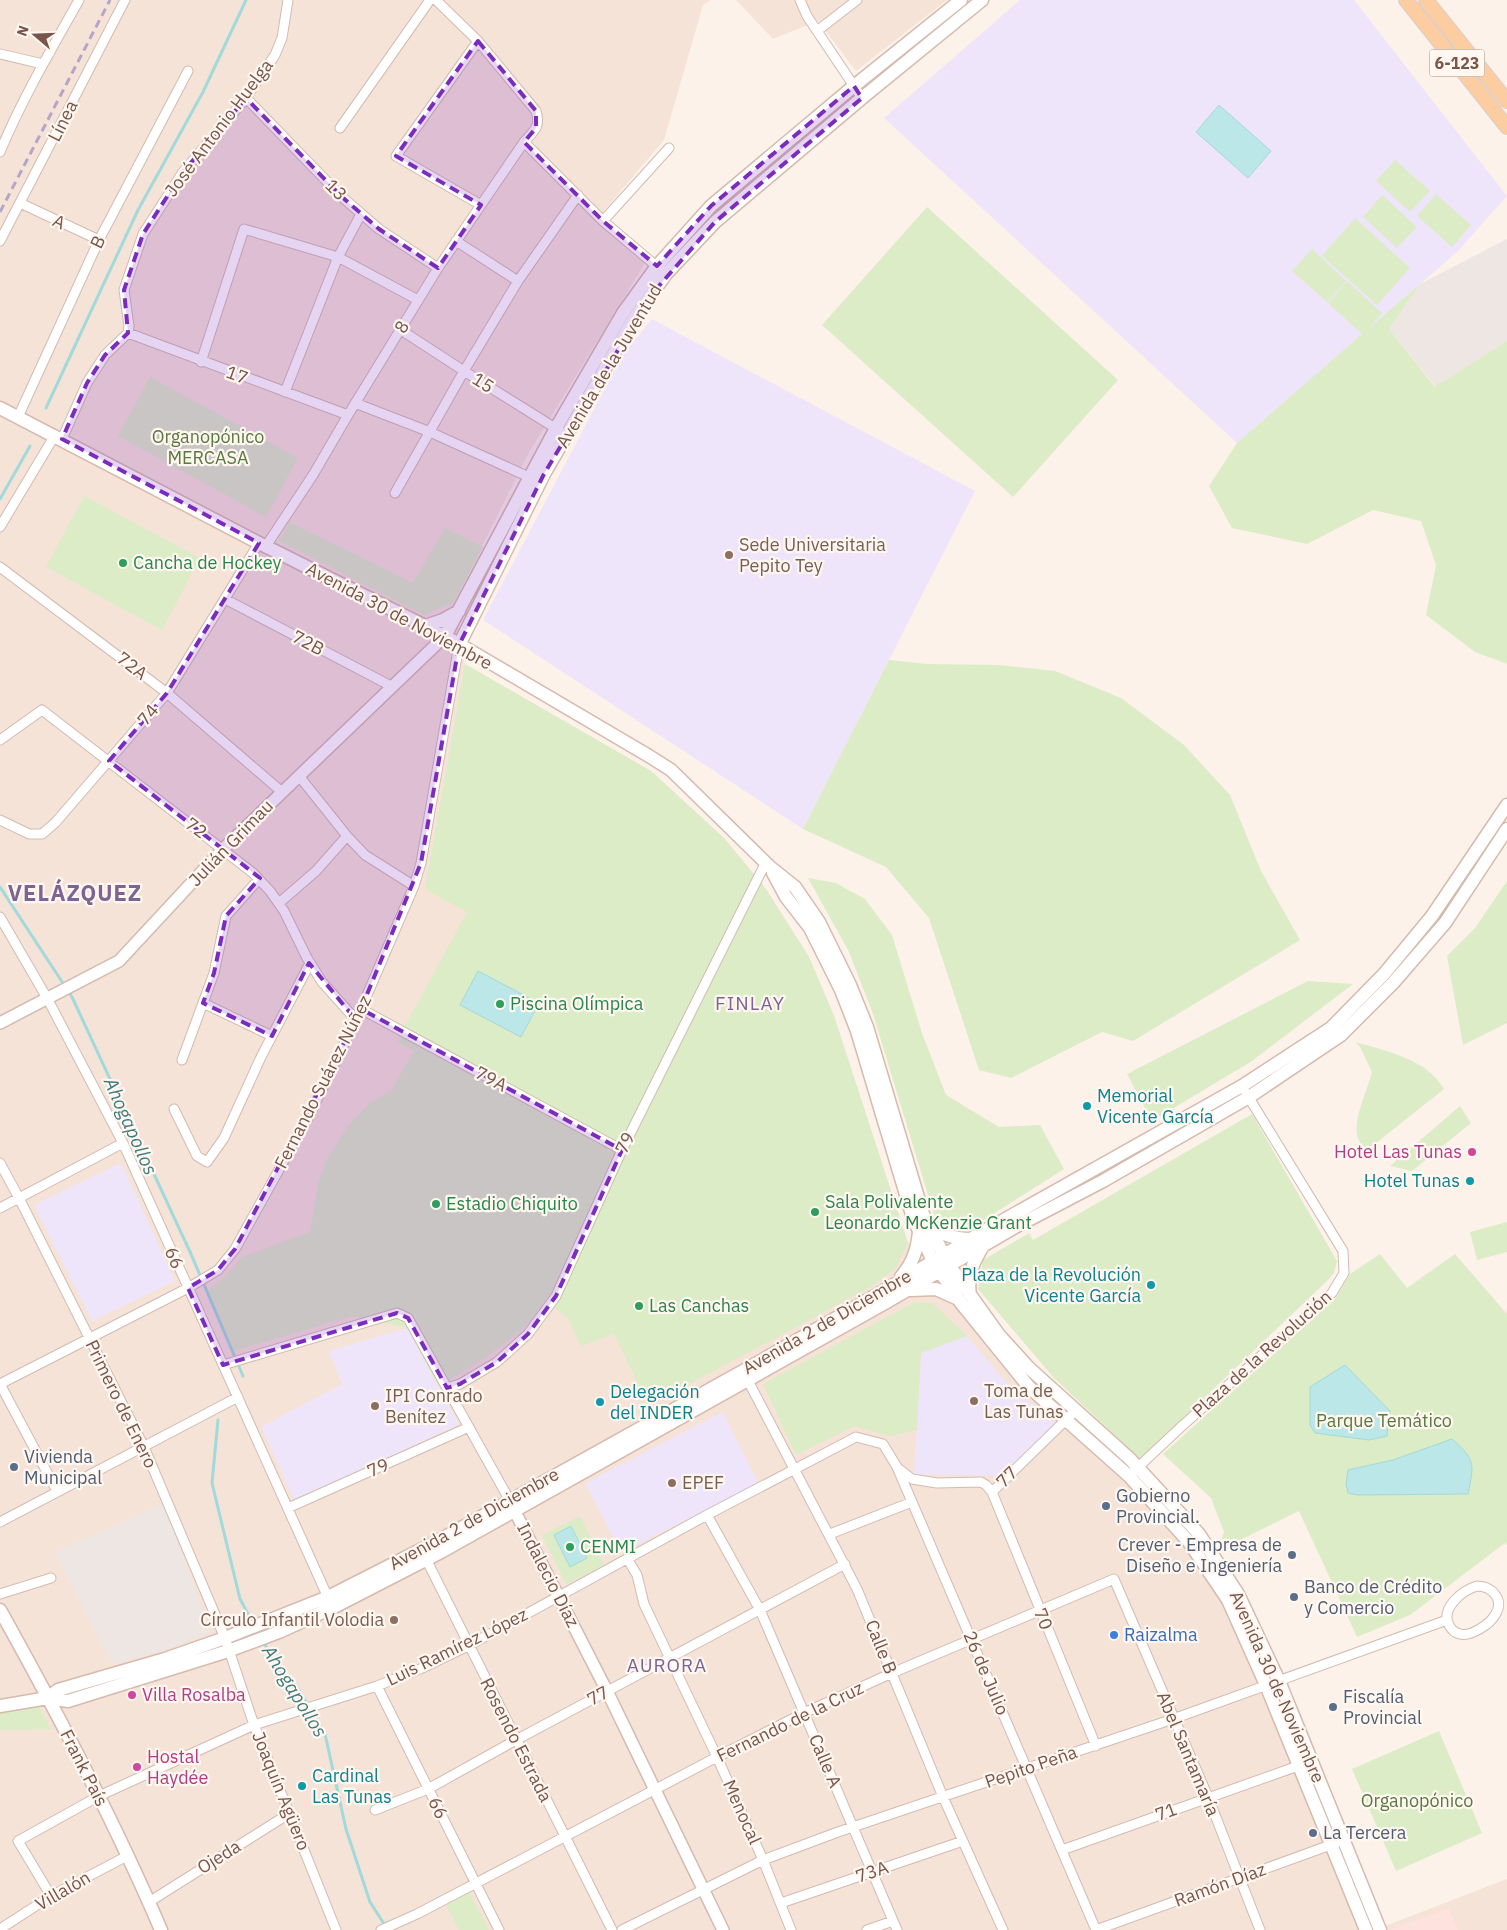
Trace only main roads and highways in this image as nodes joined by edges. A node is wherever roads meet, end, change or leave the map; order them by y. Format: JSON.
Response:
{"nodes":[{"id":1,"x":961,"y":0,"type":"edge"},
{"id":2,"x":982,"y":0,"type":"edge"},
{"id":3,"x":1406,"y":0,"type":"edge"},
{"id":4,"x":1426,"y":0,"type":"edge"},
{"id":5,"x":1507,"y":100,"type":"edge"},
{"id":6,"x":1507,"y":126,"type":"edge"},
{"id":7,"x":662,"y":270,"type":"junction"},
{"id":8,"x":0,"y":408,"type":"edge"},
{"id":9,"x":561,"y":432,"type":"junction"},
{"id":10,"x":459,"y":611,"type":"junction"},
{"id":11,"x":425,"y":626,"type":"junction"},
{"id":12,"x":467,"y":628,"type":"junction"},
{"id":13,"x":445,"y":636,"type":"junction"},
{"id":14,"x":458,"y":645,"type":"junction"},
{"id":15,"x":476,"y":655,"type":"junction"},
{"id":16,"x":1507,"y":805,"type":"edge"},
{"id":17,"x":1507,"y":829,"type":"edge"},
{"id":18,"x":1245,"y":1092,"type":"junction"},
{"id":19,"x":923,"y":1226,"type":"junction"},
{"id":20,"x":971,"y":1239,"type":"junction"},
{"id":21,"x":984,"y":1245,"type":"junction"},
{"id":22,"x":941,"y":1263,"type":"junction"},
{"id":23,"x":901,"y":1287,"type":"junction"},
{"id":24,"x":964,"y":1297,"type":"junction"},
{"id":25,"x":1133,"y":1472,"type":"junction"},
{"id":26,"x":0,"y":1610,"type":"edge"},
{"id":27,"x":57,"y":1696,"type":"junction"},
{"id":28,"x":0,"y":1706,"type":"edge"},
{"id":29,"x":1337,"y":1842,"type":"junction"},
{"id":30,"x":1373,"y":1929,"type":"edge"},
{"id":31,"x":161,"y":1930,"type":"edge"}],
"edges":[{"from":1,"to":7,"type":"main road","name":"Avenida de la Juventud"},
{"from":2,"to":7,"type":"main road","name":"Avenida de la Juventud"},
{"from":3,"to":6,"type":"main road","number":"6-123"},
{"from":4,"to":5,"type":"main road","number":"6-123"},
{"from":7,"to":9,"type":"main road","name":"Avenida de la Juventud"},
{"from":8,"to":11,"type":"main road","name":"Avenida 30 de Noviembre"},
{"from":9,"to":10,"type":"main road","name":"Avenida de la Juventud"},
{"from":9,"to":12,"type":"main road","name":"Avenida de la Juventud"},
{"from":10,"to":11,"type":"main road"},
{"from":10,"to":13,"type":"main road","name":"Avenida de la Juventud"},
{"from":11,"to":13,"type":"main road","name":"Avenida 30 de Noviembre"},
{"from":12,"to":14,"type":"main road","name":"Avenida de la Juventud"},
{"from":12,"to":15,"type":"main road"},
{"from":13,"to":14,"type":"main road","name":"Avenida 30 de Noviembre"},
{"from":14,"to":15,"type":"main road","name":"Avenida 30 de Noviembre"},
{"from":15,"to":19,"type":"main road","name":"Avenida 30 de Noviembre"},
{"from":16,"to":18,"type":"main road","name":"Avenida 2 de Diciembre"},
{"from":17,"to":18,"type":"main road","name":"Avenida 2 de Diciembre"},
{"from":18,"to":20,"type":"main road","name":"Avenida 2 de Diciembre"},
{"from":18,"to":21,"type":"main road","name":"Avenida 2 de Diciembre"},
{"from":19,"to":20,"type":"main road"},
{"from":19,"to":22,"type":"main road","name":"Avenida 30 de Noviembre"},
{"from":19,"to":23,"type":"main road"},
{"from":20,"to":22,"type":"main road","name":"Avenida 2 de Diciembre"},
{"from":21,"to":22,"type":"main road","name":"Avenida 2 de Diciembre"},
{"from":21,"to":24,"type":"main road"},
{"from":22,"to":23,"type":"main road","name":"Avenida 2 de Diciembre"},
{"from":22,"to":24,"type":"main road","name":"Avenida 30 de Noviembre"},
{"from":23,"to":24,"type":"main road"},
{"from":23,"to":27,"type":"main road","name":"Avenida 2 de Diciembre"},
{"from":24,"to":25,"type":"main road","name":"Avenida 30 de Noviembre"},
{"from":25,"to":29,"type":"main road","name":"Avenida 30 de Noviembre"},
{"from":25,"to":29,"type":"main road","name":"Avenida 30 de Noviembre"},
{"from":26,"to":27,"type":"main road"},
{"from":27,"to":28,"type":"main road","name":"Avenida 2 de Diciembre"},
{"from":27,"to":31,"type":"main road","name":"Frank País"},
{"from":29,"to":30,"type":"main road","name":"Avenida 30 de Noviembre"}]}
